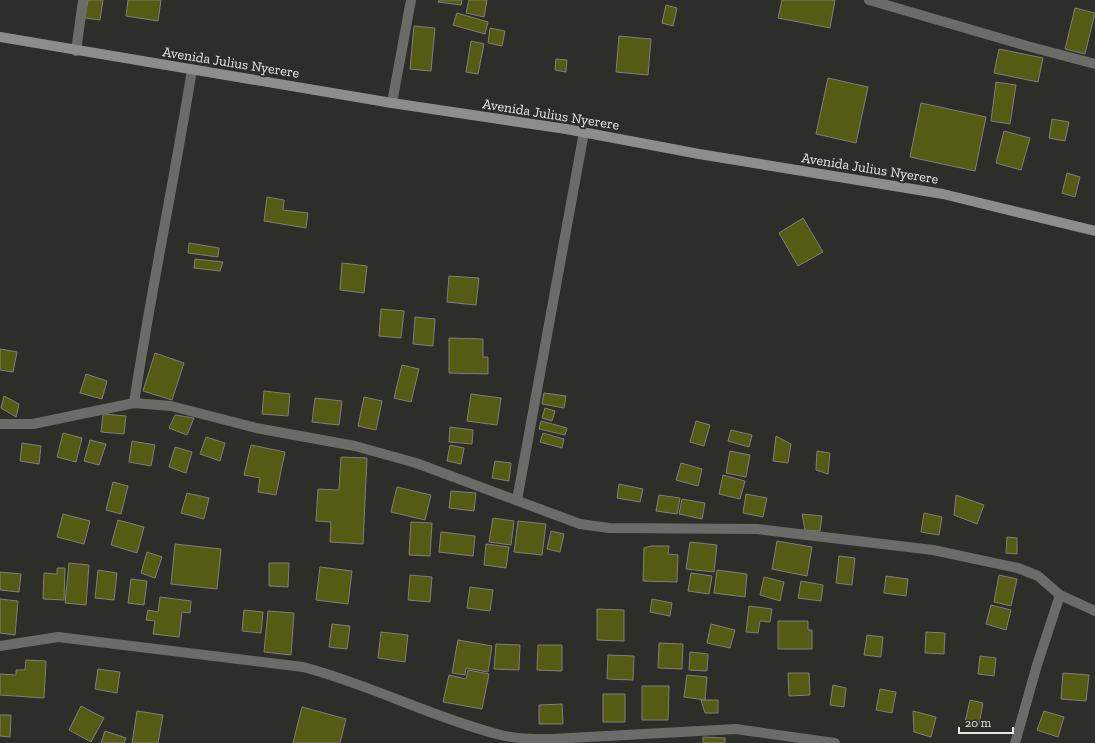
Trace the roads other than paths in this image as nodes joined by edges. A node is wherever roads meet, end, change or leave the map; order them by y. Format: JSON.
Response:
{"nodes":[{"id":1,"x":83,"y":0,"type":"edge"},
{"id":2,"x":411,"y":0,"type":"edge"},
{"id":3,"x":870,"y":0,"type":"edge"},
{"id":4,"x":0,"y":38,"type":"edge"},
{"id":5,"x":76,"y":51,"type":"junction"},
{"id":6,"x":1095,"y":64,"type":"edge"},
{"id":7,"x":192,"y":70,"type":"junction"},
{"id":8,"x":392,"y":103,"type":"junction"},
{"id":9,"x":584,"y":132,"type":"junction"},
{"id":10,"x":1095,"y":231,"type":"edge"},
{"id":11,"x":134,"y":403,"type":"junction"},
{"id":12,"x":0,"y":424,"type":"edge"},
{"id":13,"x":517,"y":500,"type":"junction"},
{"id":14,"x":1060,"y":595,"type":"junction"},
{"id":15,"x":1095,"y":611,"type":"edge"},
{"id":16,"x":0,"y":646,"type":"edge"},
{"id":17,"x":835,"y":743,"type":"edge"},
{"id":18,"x":1015,"y":743,"type":"edge"}],
"edges":[{"from":1,"to":5,"type":"street"},
{"from":2,"to":8,"type":"street"},
{"from":3,"to":6,"type":"street"},
{"from":4,"to":5,"type":"street","name":"Avenida Julius Nyerere"},
{"from":5,"to":7,"type":"street","name":"Avenida Julius Nyerere"},
{"from":7,"to":8,"type":"street","name":"Avenida Julius Nyerere"},
{"from":7,"to":11,"type":"street"},
{"from":8,"to":9,"type":"street","name":"Avenida Julius Nyerere"},
{"from":9,"to":10,"type":"street","name":"Avenida Julius Nyerere"},
{"from":9,"to":13,"type":"street"},
{"from":11,"to":12,"type":"street"},
{"from":11,"to":13,"type":"street"},
{"from":13,"to":14,"type":"street"},
{"from":14,"to":15,"type":"street"},
{"from":14,"to":18,"type":"street"},
{"from":16,"to":17,"type":"street"}]}
